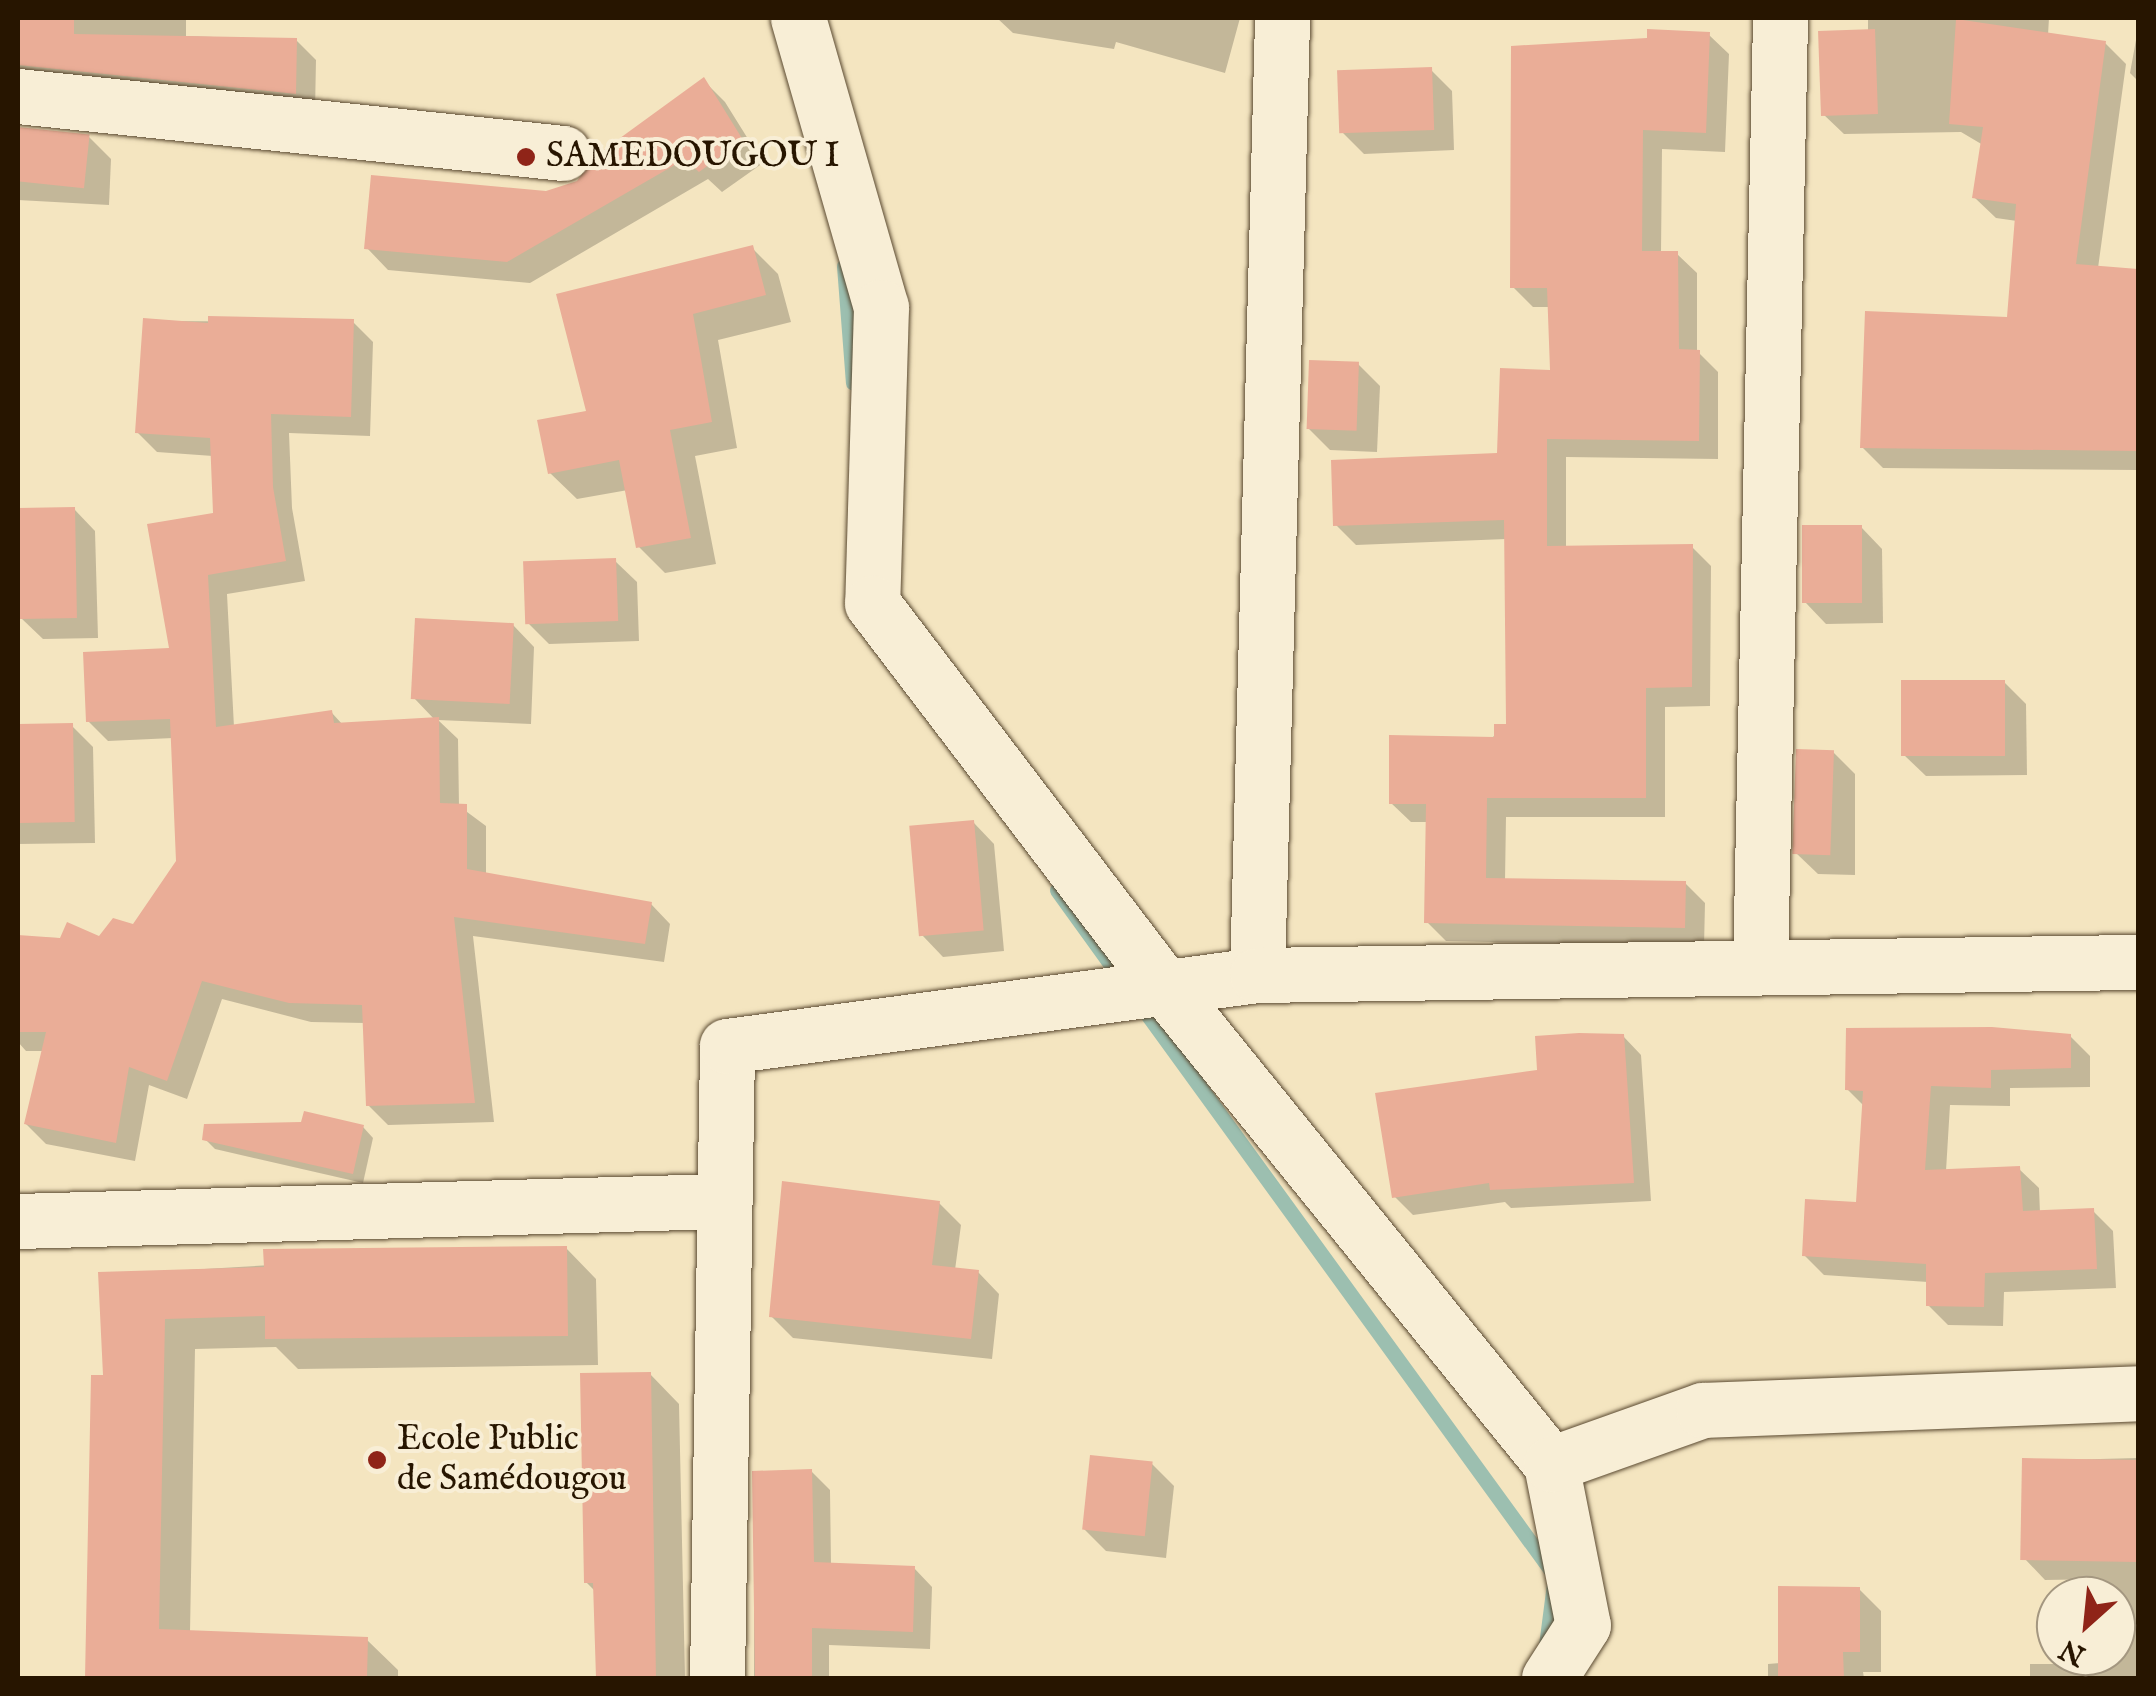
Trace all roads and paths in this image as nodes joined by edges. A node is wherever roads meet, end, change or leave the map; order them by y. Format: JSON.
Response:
{"nodes":[{"id":1,"x":798,"y":18,"type":"edge"},
{"id":2,"x":1282,"y":18,"type":"edge"},
{"id":3,"x":1780,"y":18,"type":"edge"},
{"id":4,"x":18,"y":96,"type":"edge"},
{"id":5,"x":563,"y":153,"type":"dead end"},
{"id":6,"x":2138,"y":962,"type":"edge"},
{"id":7,"x":1760,"y":967,"type":"junction"},
{"id":8,"x":1257,"y":975,"type":"junction"},
{"id":9,"x":1167,"y":990,"type":"junction"},
{"id":10,"x":722,"y":1202,"type":"junction"},
{"id":11,"x":18,"y":1220,"type":"edge"},
{"id":12,"x":2138,"y":1393,"type":"edge"},
{"id":13,"x":1551,"y":1464,"type":"junction"},
{"id":14,"x":717,"y":1678,"type":"edge"},
{"id":15,"x":1550,"y":1678,"type":"edge"}],
"edges":[{"from":1,"to":9,"type":"street"},
{"from":2,"to":8,"type":"street"},
{"from":3,"to":7,"type":"street"},
{"from":4,"to":5,"type":"street"},
{"from":6,"to":7,"type":"street"},
{"from":7,"to":8,"type":"street"},
{"from":8,"to":9,"type":"street"},
{"from":9,"to":10,"type":"street"},
{"from":9,"to":13,"type":"street"},
{"from":10,"to":11,"type":"street"},
{"from":10,"to":14,"type":"street"},
{"from":12,"to":13,"type":"street"},
{"from":13,"to":15,"type":"street"}]}
